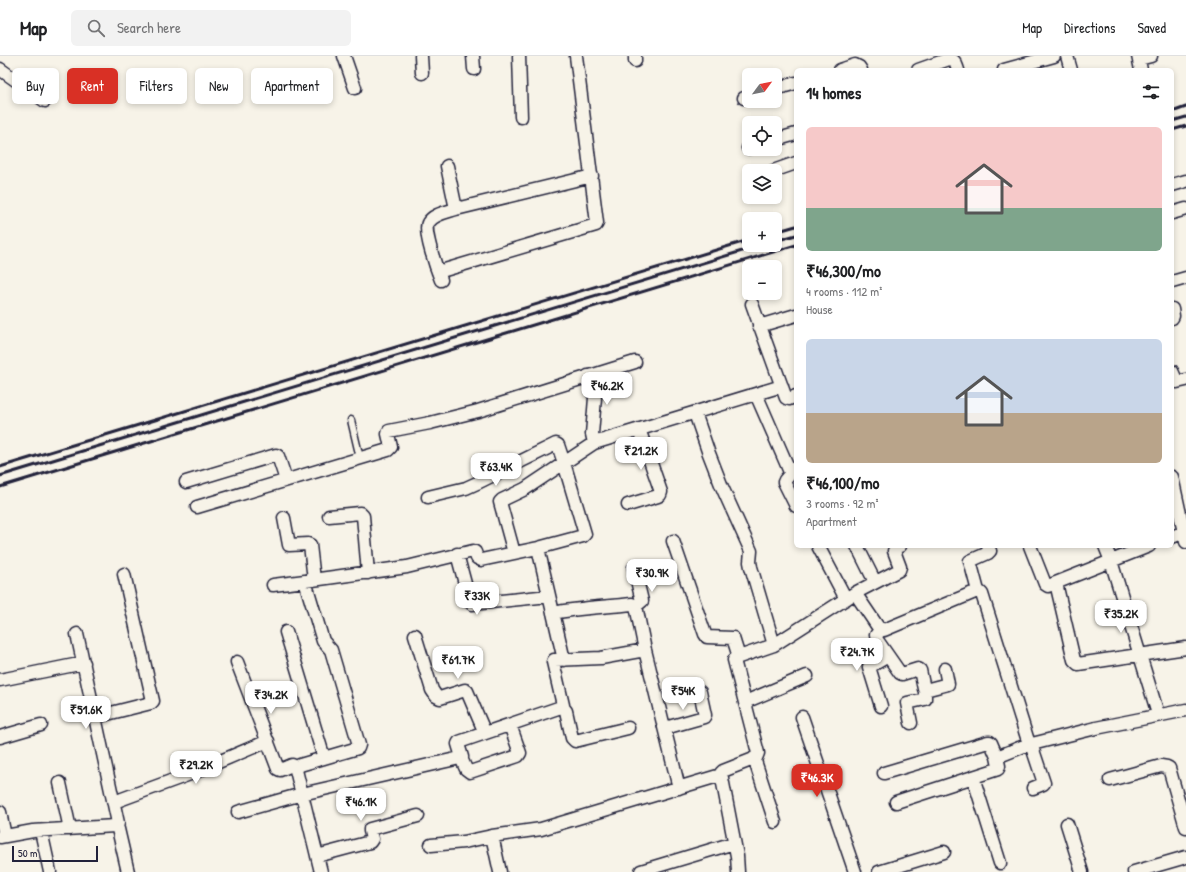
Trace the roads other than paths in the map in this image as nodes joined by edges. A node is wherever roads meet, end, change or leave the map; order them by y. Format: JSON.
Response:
{"nodes":[{"id":1,"x":344,"y":56,"type":"edge"},
{"id":2,"x":420,"y":56,"type":"edge"},
{"id":3,"x":473,"y":56,"type":"edge"},
{"id":4,"x":519,"y":56,"type":"edge"},
{"id":5,"x":576,"y":56,"type":"edge"},
{"id":6,"x":1054,"y":56,"type":"edge"},
{"id":7,"x":1067,"y":56,"type":"edge"},
{"id":8,"x":955,"y":62,"type":"edge"},
{"id":9,"x":846,"y":68,"type":"edge"},
{"id":10,"x":860,"y":68,"type":"edge"},
{"id":11,"x":924,"y":68,"type":"edge"},
{"id":12,"x":1011,"y":68,"type":"edge"},
{"id":13,"x":1070,"y":68,"type":"edge"},
{"id":14,"x":0,"y":69,"type":"edge"},
{"id":15,"x":474,"y":69,"type":"dead end"},
{"id":16,"x":422,"y":73,"type":"dead end"},
{"id":17,"x":12,"y":78,"type":"edge"},
{"id":18,"x":794,"y":84,"type":"edge"},
{"id":19,"x":355,"y":88,"type":"dead end"},
{"id":20,"x":782,"y":88,"type":"edge"},
{"id":21,"x":522,"y":117,"type":"dead end"},
{"id":22,"x":794,"y":135,"type":"edge"},
{"id":23,"x":782,"y":138,"type":"edge"},
{"id":24,"x":794,"y":164,"type":"edge"},
{"id":25,"x":447,"y":166,"type":"dead end"},
{"id":26,"x":782,"y":168,"type":"edge"},
{"id":27,"x":592,"y":176,"type":"junction"},
{"id":28,"x":1186,"y":181,"type":"edge"},
{"id":29,"x":1174,"y":184,"type":"edge"},
{"id":30,"x":456,"y":209,"type":"junction"},
{"id":31,"x":1186,"y":209,"type":"edge"},
{"id":32,"x":1174,"y":212,"type":"edge"},
{"id":33,"x":1186,"y":278,"type":"edge"},
{"id":34,"x":1174,"y":281,"type":"edge"},
{"id":35,"x":752,"y":304,"type":"dead end"},
{"id":36,"x":794,"y":316,"type":"edge"},
{"id":37,"x":759,"y":326,"type":"junction"},
{"id":38,"x":635,"y":362,"type":"dead end"},
{"id":39,"x":1174,"y":375,"type":"edge"},
{"id":40,"x":588,"y":376,"type":"junction"},
{"id":41,"x":1186,"y":380,"type":"edge"},
{"id":42,"x":782,"y":386,"type":"junction"},
{"id":43,"x":756,"y":394,"type":"junction"},
{"id":44,"x":794,"y":397,"type":"edge"},
{"id":45,"x":695,"y":412,"type":"junction"},
{"id":46,"x":350,"y":420,"type":"dead end"},
{"id":47,"x":639,"y":429,"type":"junction"},
{"id":48,"x":594,"y":443,"type":"junction"},
{"id":49,"x":360,"y":458,"type":"junction"},
{"id":50,"x":564,"y":463,"type":"junction"},
{"id":51,"x":793,"y":473,"type":"edge"},
{"id":52,"x":286,"y":480,"type":"junction"},
{"id":53,"x":186,"y":482,"type":"dead end"},
{"id":54,"x":1174,"y":486,"type":"edge"},
{"id":55,"x":428,"y":496,"type":"dead end"},
{"id":56,"x":794,"y":502,"type":"edge"},
{"id":57,"x":628,"y":505,"type":"dead end"},
{"id":58,"x":197,"y":507,"type":"dead end"},
{"id":59,"x":329,"y":516,"type":"dead end"},
{"id":60,"x":284,"y":518,"type":"dead end"},
{"id":61,"x":1174,"y":537,"type":"edge"},
{"id":62,"x":1185,"y":537,"type":"edge"},
{"id":63,"x":673,"y":541,"type":"dead end"},
{"id":64,"x":538,"y":548,"type":"junction"},
{"id":65,"x":819,"y":548,"type":"edge"},
{"id":66,"x":858,"y":548,"type":"edge"},
{"id":67,"x":896,"y":548,"type":"edge"},
{"id":68,"x":989,"y":548,"type":"edge"},
{"id":69,"x":1031,"y":548,"type":"edge"},
{"id":70,"x":1105,"y":548,"type":"edge"},
{"id":71,"x":1145,"y":548,"type":"edge"},
{"id":72,"x":514,"y":553,"type":"junction"},
{"id":73,"x":457,"y":554,"type":"junction"},
{"id":74,"x":1111,"y":561,"type":"junction"},
{"id":75,"x":634,"y":568,"type":"dead end"},
{"id":76,"x":368,"y":573,"type":"junction"},
{"id":77,"x":124,"y":574,"type":"dead end"},
{"id":78,"x":309,"y":581,"type":"junction"},
{"id":79,"x":875,"y":582,"type":"junction"},
{"id":80,"x":1056,"y":584,"type":"junction"},
{"id":81,"x":273,"y":585,"type":"dead end"},
{"id":82,"x":978,"y":592,"type":"junction"},
{"id":83,"x":549,"y":596,"type":"junction"},
{"id":84,"x":850,"y":596,"type":"junction"},
{"id":85,"x":636,"y":606,"type":"junction"},
{"id":86,"x":553,"y":613,"type":"junction"},
{"id":87,"x":881,"y":630,"type":"junction"},
{"id":88,"x":286,"y":632,"type":"dead end"},
{"id":89,"x":77,"y":634,"type":"dead end"},
{"id":90,"x":415,"y":635,"type":"dead end"},
{"id":91,"x":774,"y":645,"type":"junction"},
{"id":92,"x":1186,"y":648,"type":"edge"},
{"id":93,"x":645,"y":650,"type":"junction"},
{"id":94,"x":1140,"y":655,"type":"junction"},
{"id":95,"x":888,"y":656,"type":"junction"},
{"id":96,"x":739,"y":657,"type":"junction"},
{"id":97,"x":564,"y":660,"type":"junction"},
{"id":98,"x":238,"y":662,"type":"dead end"},
{"id":99,"x":84,"y":663,"type":"junction"},
{"id":100,"x":945,"y":669,"type":"dead end"},
{"id":101,"x":807,"y":676,"type":"dead end"},
{"id":102,"x":0,"y":680,"type":"edge"},
{"id":103,"x":925,"y":690,"type":"junction"},
{"id":104,"x":700,"y":692,"type":"dead end"},
{"id":105,"x":745,"y":702,"type":"junction"},
{"id":106,"x":562,"y":706,"type":"junction"},
{"id":107,"x":881,"y":706,"type":"dead end"},
{"id":108,"x":1186,"y":710,"type":"edge"},
{"id":109,"x":1158,"y":714,"type":"junction"},
{"id":110,"x":96,"y":717,"type":"junction"},
{"id":111,"x":802,"y":717,"type":"dead end"},
{"id":112,"x":910,"y":723,"type":"dead end"},
{"id":113,"x":41,"y":725,"type":"dead end"},
{"id":114,"x":510,"y":725,"type":"junction"},
{"id":115,"x":628,"y":728,"type":"dead end"},
{"id":116,"x":664,"y":728,"type":"junction"},
{"id":117,"x":485,"y":733,"type":"junction"},
{"id":118,"x":0,"y":738,"type":"edge"},
{"id":119,"x":268,"y":741,"type":"junction"},
{"id":120,"x":1030,"y":744,"type":"junction"},
{"id":121,"x":997,"y":757,"type":"junction"},
{"id":122,"x":324,"y":758,"type":"junction"},
{"id":123,"x":461,"y":758,"type":"junction"},
{"id":124,"x":754,"y":758,"type":"junction"},
{"id":125,"x":297,"y":768,"type":"junction"},
{"id":126,"x":884,"y":773,"type":"dead end"},
{"id":127,"x":721,"y":775,"type":"junction"},
{"id":128,"x":973,"y":777,"type":"junction"},
{"id":129,"x":1110,"y":780,"type":"dead end"},
{"id":130,"x":60,"y":783,"type":"dead end"},
{"id":131,"x":679,"y":788,"type":"junction"},
{"id":132,"x":1033,"y":788,"type":"dead end"},
{"id":133,"x":302,"y":794,"type":"junction"},
{"id":134,"x":114,"y":802,"type":"junction"},
{"id":135,"x":896,"y":802,"type":"dead end"},
{"id":136,"x":0,"y":812,"type":"edge"},
{"id":137,"x":238,"y":812,"type":"dead end"},
{"id":138,"x":418,"y":816,"type":"dead end"},
{"id":139,"x":775,"y":822,"type":"dead end"},
{"id":140,"x":1067,"y":824,"type":"dead end"},
{"id":141,"x":117,"y":827,"type":"junction"},
{"id":142,"x":1186,"y":827,"type":"edge"},
{"id":143,"x":70,"y":829,"type":"junction"},
{"id":144,"x":42,"y":831,"type":"junction"},
{"id":145,"x":2,"y":836,"type":"edge"},
{"id":146,"x":492,"y":836,"type":"junction"},
{"id":147,"x":734,"y":843,"type":"junction"},
{"id":148,"x":431,"y":845,"type":"dead end"},
{"id":149,"x":944,"y":852,"type":"dead end"},
{"id":150,"x":317,"y":856,"type":"junction"},
{"id":151,"x":1186,"y":857,"type":"edge"},
{"id":152,"x":1000,"y":862,"type":"dead end"},
{"id":153,"x":641,"y":871,"type":"edge"},
{"id":154,"x":50,"y":872,"type":"edge"},
{"id":155,"x":128,"y":872,"type":"edge"},
{"id":156,"x":321,"y":872,"type":"edge"},
{"id":157,"x":500,"y":872,"type":"edge"},
{"id":158,"x":738,"y":872,"type":"edge"},
{"id":159,"x":855,"y":872,"type":"edge"},
{"id":160,"x":879,"y":872,"type":"edge"},
{"id":161,"x":1082,"y":872,"type":"edge"},
{"id":162,"x":1134,"y":872,"type":"edge"}],
"edges":[{"from":1,"to":19,"type":"street"},
{"from":2,"to":16,"type":"street"},
{"from":3,"to":15,"type":"street"},
{"from":4,"to":21,"type":"street"},
{"from":5,"to":27,"type":"street"},
{"from":6,"to":12,"type":"street"},
{"from":7,"to":13,"type":"street"},
{"from":8,"to":11,"type":"street"},
{"from":9,"to":10,"type":"street"},
{"from":14,"to":17,"type":"street"},
{"from":18,"to":20,"type":"street"},
{"from":22,"to":23,"type":"street"},
{"from":24,"to":26,"type":"street"},
{"from":25,"to":30,"type":"street"},
{"from":27,"to":30,"type":"street"},
{"from":27,"to":30,"type":"street"},
{"from":28,"to":29,"type":"street"},
{"from":31,"to":32,"type":"street"},
{"from":33,"to":34,"type":"street"},
{"from":35,"to":37,"type":"street"},
{"from":36,"to":37,"type":"street"},
{"from":37,"to":42,"type":"street"},
{"from":38,"to":40,"type":"street"},
{"from":39,"to":41,"type":"street"},
{"from":40,"to":48,"type":"street"},
{"from":40,"to":49,"type":"street"},
{"from":42,"to":43,"type":"street"},
{"from":42,"to":44,"type":"street"},
{"from":43,"to":45,"type":"street"},
{"from":43,"to":51,"type":"street"},
{"from":45,"to":47,"type":"street"},
{"from":45,"to":91,"type":"street"},
{"from":46,"to":49,"type":"lane"},
{"from":47,"to":48,"type":"street"},
{"from":47,"to":57,"type":"street"},
{"from":48,"to":50,"type":"street"},
{"from":49,"to":52,"type":"street"},
{"from":50,"to":55,"type":"street"},
{"from":50,"to":64,"type":"street"},
{"from":50,"to":72,"type":"street"},
{"from":51,"to":56,"type":"street"},
{"from":52,"to":53,"type":"street"},
{"from":52,"to":58,"type":"street"},
{"from":54,"to":62,"type":"street"},
{"from":59,"to":76,"type":"street"},
{"from":60,"to":78,"type":"street"},
{"from":61,"to":62,"type":"street"},
{"from":63,"to":96,"type":"street"},
{"from":64,"to":72,"type":"street"},
{"from":64,"to":83,"type":"street"},
{"from":65,"to":84,"type":"street"},
{"from":66,"to":79,"type":"street"},
{"from":67,"to":79,"type":"street"},
{"from":68,"to":82,"type":"street"},
{"from":69,"to":80,"type":"street"},
{"from":70,"to":74,"type":"street"},
{"from":71,"to":74,"type":"street"},
{"from":72,"to":73,"type":"street"},
{"from":73,"to":76,"type":"street"},
{"from":73,"to":83,"type":"street"},
{"from":74,"to":80,"type":"street"},
{"from":74,"to":94,"type":"street"},
{"from":75,"to":85,"type":"street"},
{"from":76,"to":78,"type":"street"},
{"from":77,"to":110,"type":"street"},
{"from":78,"to":81,"type":"street"},
{"from":78,"to":122,"type":"street"},
{"from":79,"to":84,"type":"street"},
{"from":80,"to":94,"type":"street"},
{"from":82,"to":87,"type":"street"},
{"from":82,"to":120,"type":"street"},
{"from":83,"to":86,"type":"street"},
{"from":84,"to":87,"type":"street"},
{"from":84,"to":91,"type":"street"},
{"from":85,"to":86,"type":"street"},
{"from":85,"to":93,"type":"street"},
{"from":86,"to":97,"type":"street"},
{"from":87,"to":95,"type":"street"},
{"from":88,"to":122,"type":"street"},
{"from":89,"to":99,"type":"street"},
{"from":90,"to":117,"type":"street"},
{"from":91,"to":96,"type":"street"},
{"from":92,"to":94,"type":"street"},
{"from":93,"to":97,"type":"street"},
{"from":93,"to":116,"type":"street"},
{"from":94,"to":109,"type":"street"},
{"from":95,"to":103,"type":"street"},
{"from":95,"to":107,"type":"street"},
{"from":96,"to":105,"type":"street"},
{"from":97,"to":106,"type":"street"},
{"from":98,"to":119,"type":"street"},
{"from":99,"to":102,"type":"street"},
{"from":99,"to":110,"type":"street"},
{"from":100,"to":103,"type":"street"},
{"from":101,"to":105,"type":"street"},
{"from":103,"to":112,"type":"street"},
{"from":104,"to":116,"type":"street"},
{"from":105,"to":124,"type":"street"},
{"from":106,"to":114,"type":"street"},
{"from":106,"to":115,"type":"street"},
{"from":108,"to":109,"type":"street"},
{"from":109,"to":120,"type":"street"},
{"from":110,"to":134,"type":"street"},
{"from":111,"to":159,"type":"street"},
{"from":113,"to":118,"type":"street"},
{"from":114,"to":117,"type":"street"},
{"from":114,"to":123,"type":"street"},
{"from":116,"to":131,"type":"street"},
{"from":117,"to":123,"type":"street"},
{"from":119,"to":125,"type":"street"},
{"from":119,"to":134,"type":"street"},
{"from":120,"to":121,"type":"street"},
{"from":120,"to":132,"type":"street"},
{"from":121,"to":126,"type":"street"},
{"from":121,"to":128,"type":"street"},
{"from":122,"to":125,"type":"street"},
{"from":123,"to":133,"type":"street"},
{"from":124,"to":127,"type":"street"},
{"from":124,"to":139,"type":"street"},
{"from":125,"to":133,"type":"street"},
{"from":127,"to":131,"type":"street"},
{"from":127,"to":147,"type":"street"},
{"from":128,"to":135,"type":"street"},
{"from":128,"to":152,"type":"street"},
{"from":129,"to":142,"type":"street"},
{"from":130,"to":143,"type":"street"},
{"from":131,"to":146,"type":"street"},
{"from":133,"to":137,"type":"street"},
{"from":133,"to":150,"type":"street"},
{"from":134,"to":141,"type":"street"},
{"from":136,"to":145,"type":"street"},
{"from":138,"to":150,"type":"street"},
{"from":140,"to":161,"type":"street"},
{"from":141,"to":143,"type":"street"},
{"from":141,"to":155,"type":"street"},
{"from":143,"to":144,"type":"street"},
{"from":144,"to":145,"type":"street"},
{"from":144,"to":154,"type":"street"},
{"from":146,"to":148,"type":"street"},
{"from":146,"to":157,"type":"street"},
{"from":147,"to":153,"type":"street"},
{"from":147,"to":158,"type":"street"},
{"from":149,"to":160,"type":"street"},
{"from":150,"to":156,"type":"street"},
{"from":151,"to":162,"type":"street"}]}
